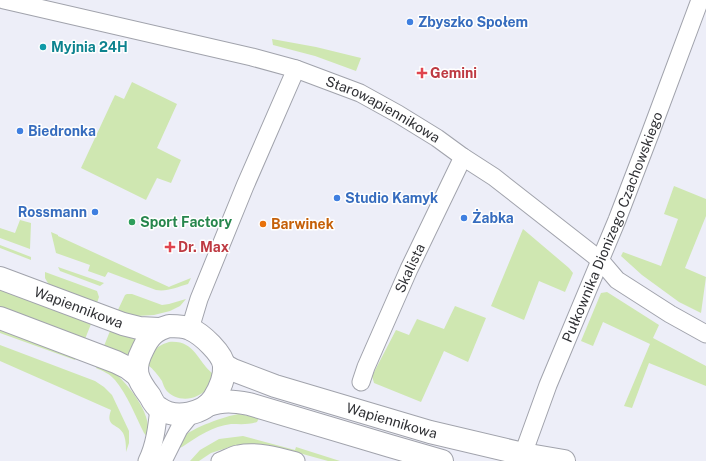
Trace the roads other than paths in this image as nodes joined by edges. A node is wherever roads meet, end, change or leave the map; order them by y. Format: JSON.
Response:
{"nodes":[{"id":1,"x":700,"y":0,"type":"edge"},
{"id":2,"x":10,"y":1,"type":"edge"},
{"id":3,"x":296,"y":69,"type":"junction"},
{"id":4,"x":463,"y":157,"type":"junction"},
{"id":5,"x":600,"y":260,"type":"junction"},
{"id":6,"x":0,"y":278,"type":"edge"},
{"id":7,"x":0,"y":318,"type":"edge"},
{"id":8,"x":190,"y":328,"type":"junction"},
{"id":9,"x":159,"y":329,"type":"junction"},
{"id":10,"x":706,"y":334,"type":"edge"},
{"id":11,"x":224,"y":365,"type":"junction"},
{"id":12,"x":137,"y":375,"type":"junction"},
{"id":13,"x":361,"y":382,"type":"dead end"},
{"id":14,"x":159,"y":408,"type":"junction"},
{"id":15,"x":200,"y":409,"type":"junction"},
{"id":16,"x":523,"y":454,"type":"junction"},
{"id":17,"x":147,"y":461,"type":"edge"},
{"id":18,"x":163,"y":461,"type":"edge"},
{"id":19,"x":220,"y":461,"type":"edge"},
{"id":20,"x":296,"y":461,"type":"edge"},
{"id":21,"x":442,"y":461,"type":"edge"},
{"id":22,"x":564,"y":461,"type":"edge"}],
"edges":[{"from":1,"to":5,"type":"street","name":"Pułkownika Dionizego Czachowskiego"},
{"from":2,"to":3,"type":"street","name":"Starowapiennikowa"},
{"from":3,"to":4,"type":"street","name":"Starowapiennikowa"},
{"from":3,"to":8,"type":"street"},
{"from":4,"to":5,"type":"street","name":"Starowapiennikowa"},
{"from":4,"to":13,"type":"street","name":"Skalista"},
{"from":5,"to":10,"type":"street","name":"Starowapiennikowa"},
{"from":5,"to":16,"type":"street","name":"Pułkownika Dionizego Czachowskiego"},
{"from":6,"to":9,"type":"main road","name":"Wapiennikowa"},
{"from":7,"to":12,"type":"main road"},
{"from":8,"to":9,"type":"main road"},
{"from":8,"to":11,"type":"main road"},
{"from":9,"to":12,"type":"main road"},
{"from":11,"to":15,"type":"main road"},
{"from":11,"to":16,"type":"main road","name":"Wapiennikowa"},
{"from":12,"to":14,"type":"main road"},
{"from":14,"to":15,"type":"main road"},
{"from":14,"to":17,"type":"street"},
{"from":15,"to":18,"type":"street"},
{"from":15,"to":21,"type":"main road","name":"Wapiennikowa"},
{"from":16,"to":22,"type":"main road","name":"Wapiennikowa"},
{"from":19,"to":20,"type":"street"}]}
